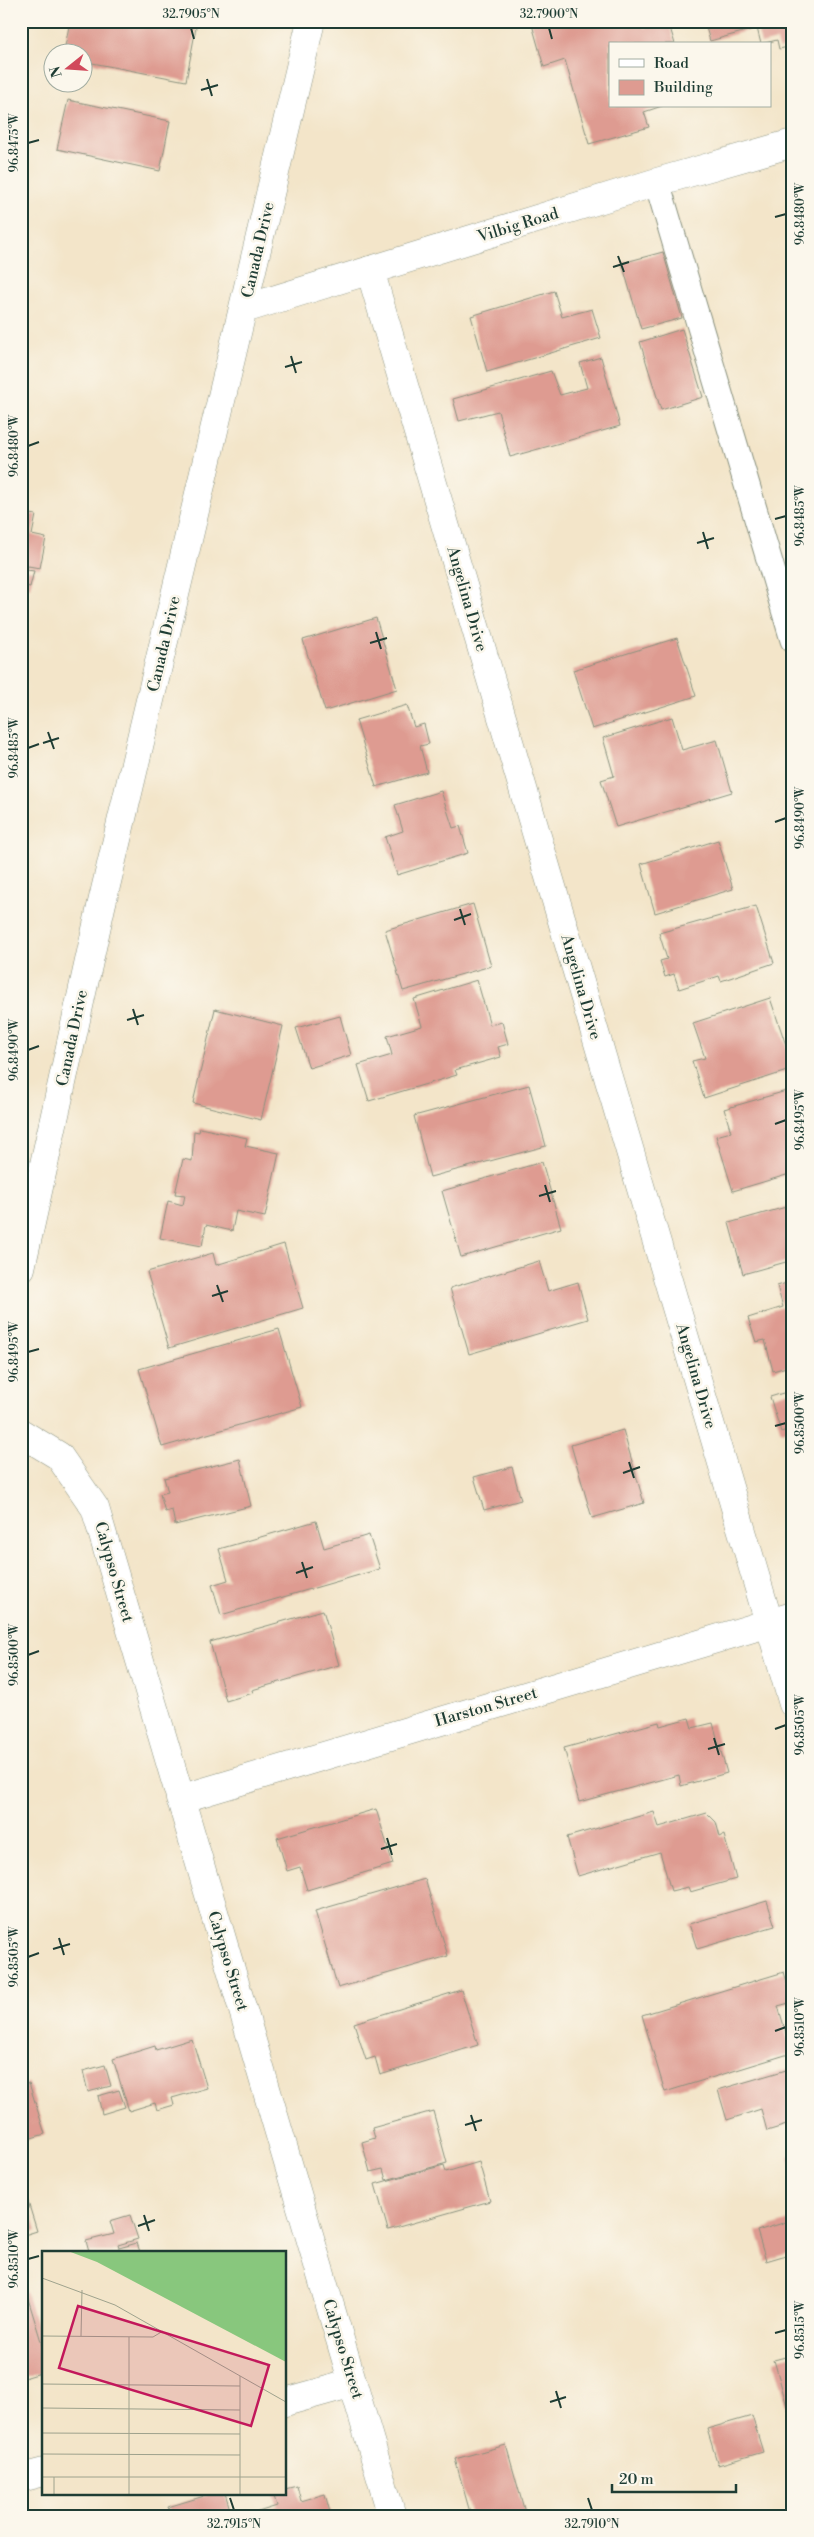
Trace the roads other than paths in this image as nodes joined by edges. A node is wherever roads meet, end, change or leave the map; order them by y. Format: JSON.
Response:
{"nodes":[{"id":1,"x":311,"y":21,"type":"edge"},
{"id":2,"x":793,"y":143,"type":"edge"},
{"id":3,"x":657,"y":182,"type":"junction"},
{"id":4,"x":370,"y":270,"type":"junction"},
{"id":5,"x":244,"y":309,"type":"junction"},
{"id":6,"x":793,"y":640,"type":"edge"},
{"id":7,"x":21,"y":1268,"type":"edge"},
{"id":8,"x":21,"y":1433,"type":"edge"},
{"id":9,"x":781,"y":1619,"type":"edge"},
{"id":10,"x":793,"y":1704,"type":"edge"},
{"id":11,"x":180,"y":1799,"type":"junction"},
{"id":12,"x":353,"y":2383,"type":"junction"},
{"id":13,"x":286,"y":2402,"type":"edge"},
{"id":14,"x":42,"y":2473,"type":"edge"},
{"id":15,"x":21,"y":2478,"type":"edge"},
{"id":16,"x":392,"y":2516,"type":"edge"}],
"edges":[{"from":1,"to":5,"type":"street","name":"Canada Drive"},
{"from":2,"to":3,"type":"street","name":"Vilbig Road"},
{"from":3,"to":4,"type":"street","name":"Vilbig Road"},
{"from":3,"to":6,"type":"lane"},
{"from":4,"to":5,"type":"street","name":"Vilbig Road"},
{"from":4,"to":9,"type":"street","name":"Angelina Drive"},
{"from":5,"to":7,"type":"street","name":"Canada Drive"},
{"from":8,"to":11,"type":"street","name":"Calypso Street"},
{"from":9,"to":10,"type":"street","name":"Angelina Drive"},
{"from":9,"to":11,"type":"street","name":"Harston Street"},
{"from":11,"to":12,"type":"street","name":"Calypso Street"},
{"from":12,"to":13,"type":"street"},
{"from":12,"to":16,"type":"street","name":"Calypso Street"},
{"from":14,"to":15,"type":"street"}]}
